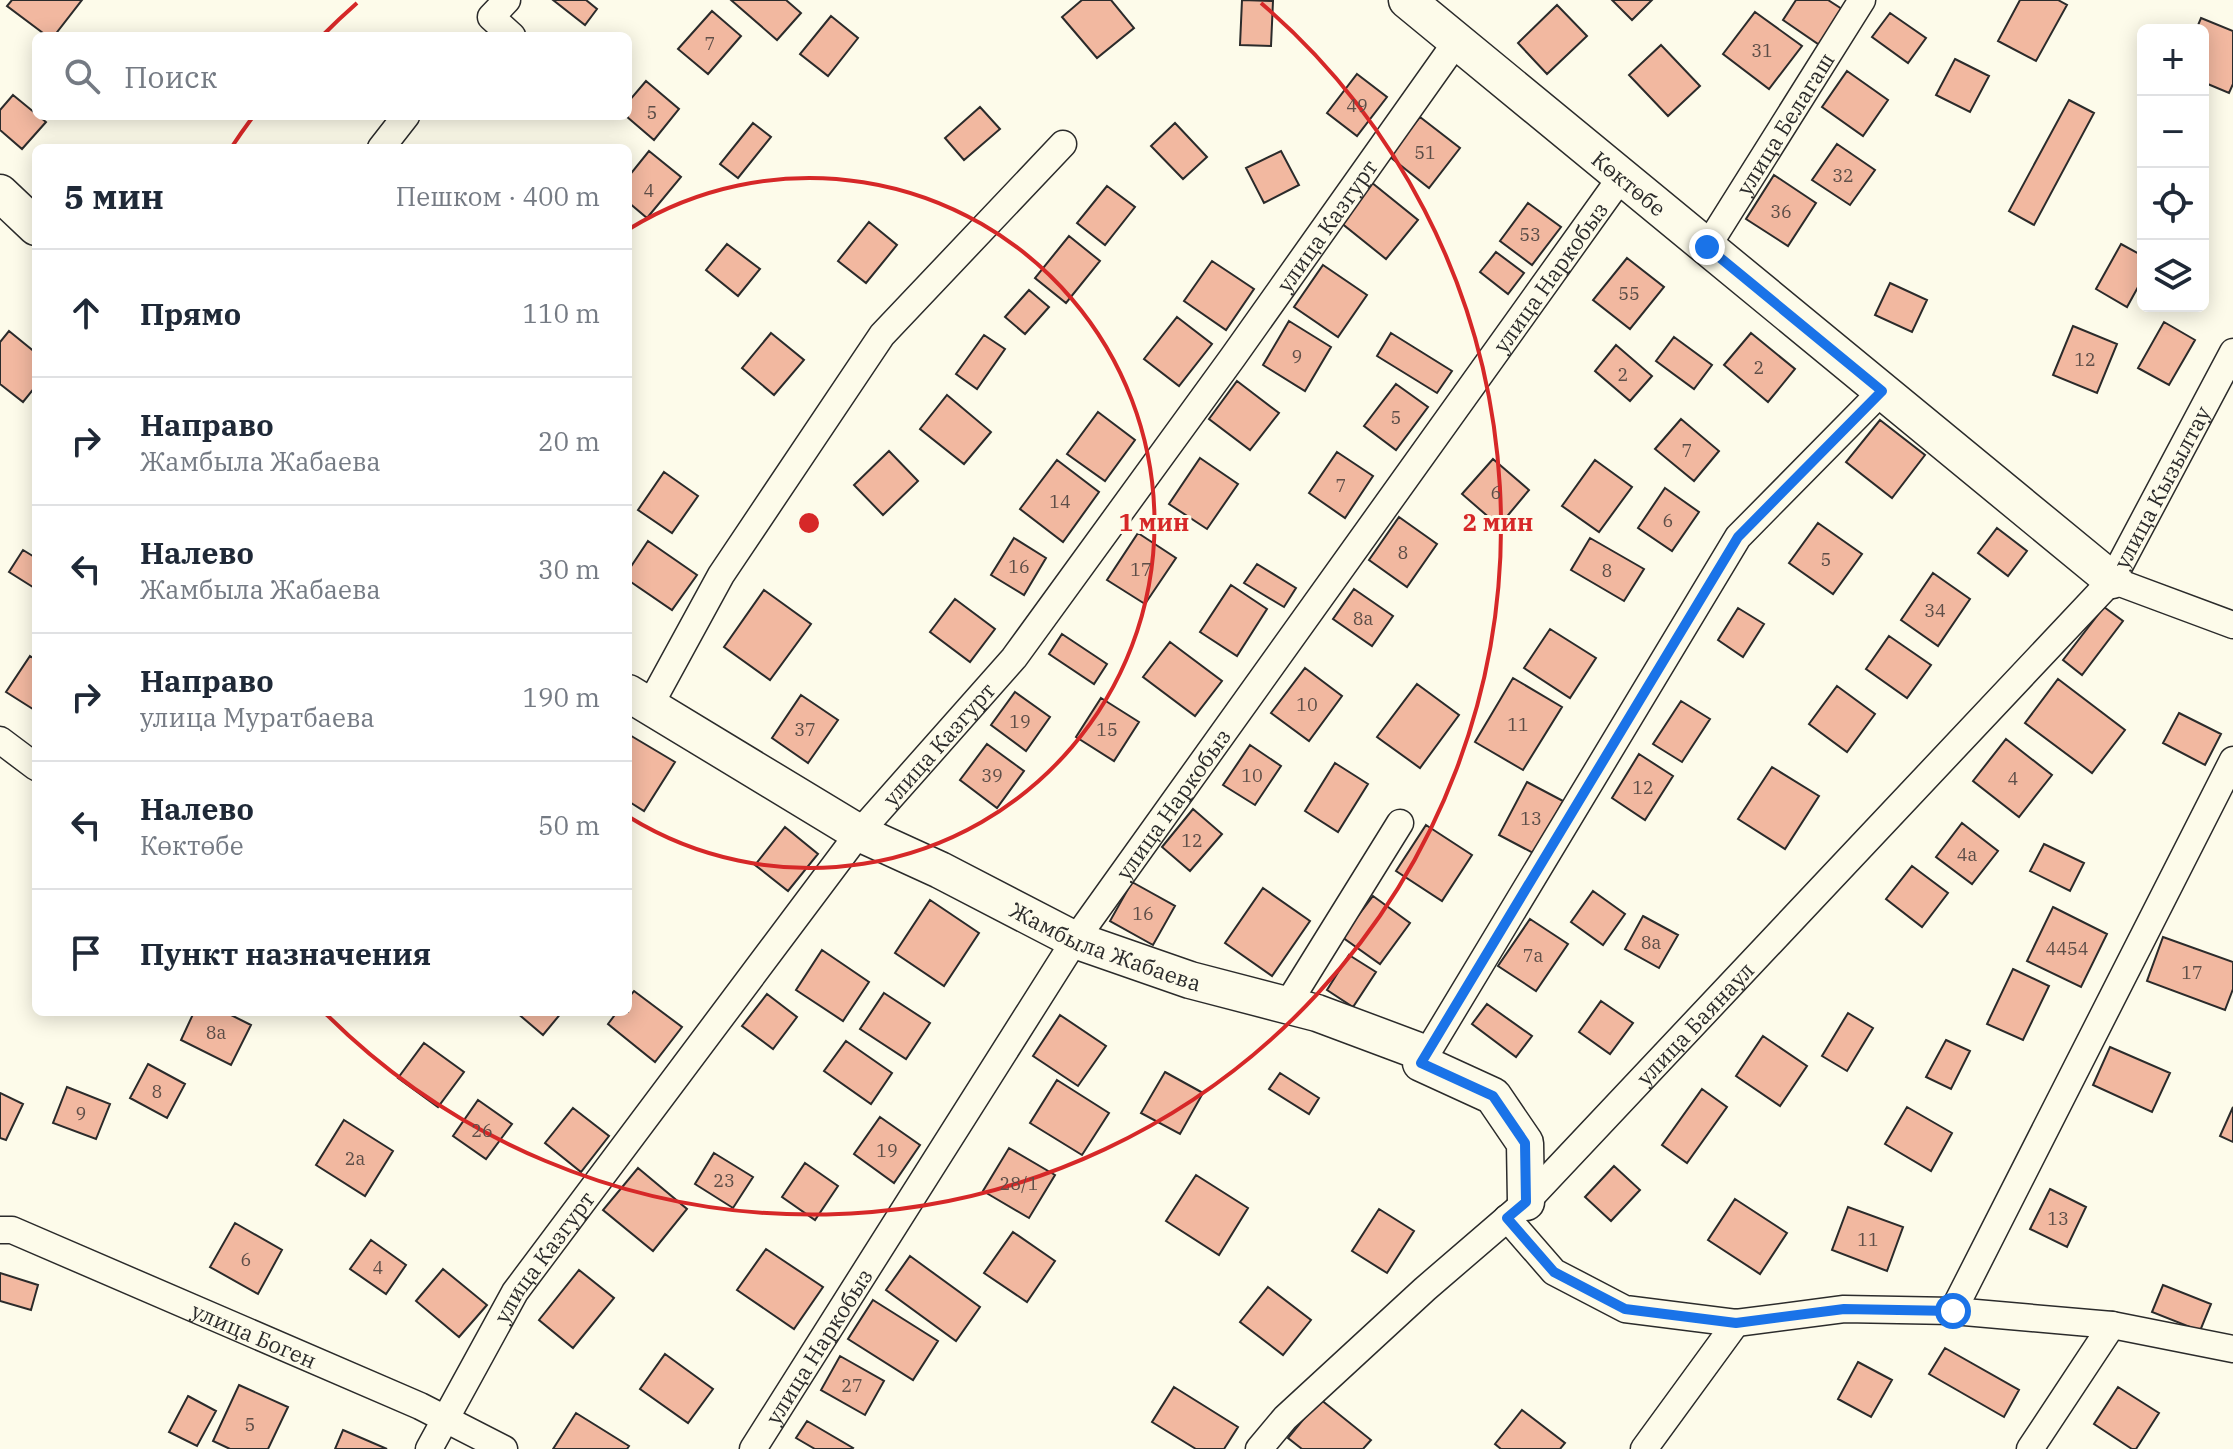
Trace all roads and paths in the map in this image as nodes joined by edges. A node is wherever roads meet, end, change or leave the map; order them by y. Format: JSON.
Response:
{"nodes":[{"id":1,"x":1407,"y":0,"type":"edge"},
{"id":2,"x":1862,"y":0,"type":"edge"},
{"id":3,"x":491,"y":18,"type":"edge"},
{"id":4,"x":507,"y":32,"type":"edge"},
{"id":5,"x":1457,"y":41,"type":"junction"},
{"id":6,"x":403,"y":120,"type":"edge"},
{"id":7,"x":384,"y":144,"type":"edge"},
{"id":8,"x":1063,"y":144,"type":"dead end"},
{"id":9,"x":1622,"y":176,"type":"junction"},
{"id":10,"x":0,"y":193,"type":"edge"},
{"id":11,"x":32,"y":223,"type":"edge"},
{"id":12,"x":1707,"y":247,"type":"junction"},
{"id":13,"x":2233,"y":352,"type":"edge"},
{"id":14,"x":1882,"y":391,"type":"junction"},
{"id":15,"x":2112,"y":580,"type":"junction"},
{"id":16,"x":2233,"y":625,"type":"edge"},
{"id":17,"x":639,"y":699,"type":"edge"},
{"id":18,"x":0,"y":740,"type":"edge"},
{"id":19,"x":2233,"y":760,"type":"edge"},
{"id":20,"x":32,"y":764,"type":"edge"},
{"id":21,"x":1400,"y":823,"type":"dead end"},
{"id":22,"x":859,"y":833,"type":"junction"},
{"id":23,"x":1075,"y":940,"type":"junction"},
{"id":24,"x":1287,"y":1005,"type":"junction"},
{"id":25,"x":1421,"y":1063,"type":"junction"},
{"id":26,"x":1517,"y":1210,"type":"junction"},
{"id":27,"x":0,"y":1230,"type":"edge"},
{"id":28,"x":1953,"y":1311,"type":"junction"},
{"id":29,"x":1736,"y":1323,"type":"junction"},
{"id":30,"x":2112,"y":1325,"type":"junction"},
{"id":31,"x":2233,"y":1349,"type":"edge"},
{"id":32,"x":446,"y":1419,"type":"junction"},
{"id":33,"x":429,"y":1449,"type":"edge"},
{"id":34,"x":504,"y":1449,"type":"edge"},
{"id":35,"x":753,"y":1449,"type":"edge"},
{"id":36,"x":1259,"y":1449,"type":"edge"},
{"id":37,"x":1644,"y":1449,"type":"edge"},
{"id":38,"x":2030,"y":1449,"type":"edge"}],
"edges":[{"from":1,"to":5,"type":"street","name":"Көктөбе"},
{"from":2,"to":12,"type":"street","name":"улица Белагаш"},
{"from":3,"to":4,"type":"street"},
{"from":5,"to":9,"type":"street","name":"Көктөбе"},
{"from":5,"to":22,"type":"street","name":"улица Казгурт"},
{"from":6,"to":7,"type":"street"},
{"from":8,"to":17,"type":"street"},
{"from":9,"to":12,"type":"street","name":"Көктөбе"},
{"from":9,"to":23,"type":"street","name":"улица Наркобыз"},
{"from":10,"to":11,"type":"street"},
{"from":12,"to":14,"type":"street","name":"Көктөбе"},
{"from":13,"to":15,"type":"street","name":"улица Кызылтау"},
{"from":14,"to":15,"type":"street","name":"Көктөбе"},
{"from":14,"to":25,"type":"street"},
{"from":15,"to":16,"type":"street"},
{"from":15,"to":26,"type":"street","name":"улица Баянаул"},
{"from":17,"to":22,"type":"street","name":"Жамбыла Жабаева"},
{"from":18,"to":20,"type":"street"},
{"from":19,"to":28,"type":"street"},
{"from":21,"to":24,"type":"street"},
{"from":22,"to":23,"type":"street","name":"Жамбыла Жабаева"},
{"from":22,"to":32,"type":"street","name":"улица Казгурт"},
{"from":23,"to":24,"type":"street","name":"Жамбыла Жабаева"},
{"from":23,"to":35,"type":"street","name":"улица Наркобыз"},
{"from":24,"to":25,"type":"street","name":"Жамбыла Жабаева"},
{"from":25,"to":26,"type":"street","name":"Жамбыла Жабаева"},
{"from":26,"to":29,"type":"street"},
{"from":26,"to":36,"type":"street","name":"улица Баянаул"},
{"from":27,"to":32,"type":"street","name":"улица Боген"},
{"from":28,"to":29,"type":"street"},
{"from":28,"to":30,"type":"street"},
{"from":29,"to":37,"type":"street"},
{"from":30,"to":31,"type":"street"},
{"from":30,"to":38,"type":"street"},
{"from":32,"to":33,"type":"street","name":"улица Казгурт"},
{"from":32,"to":34,"type":"street","name":"улица Боген"}]}
